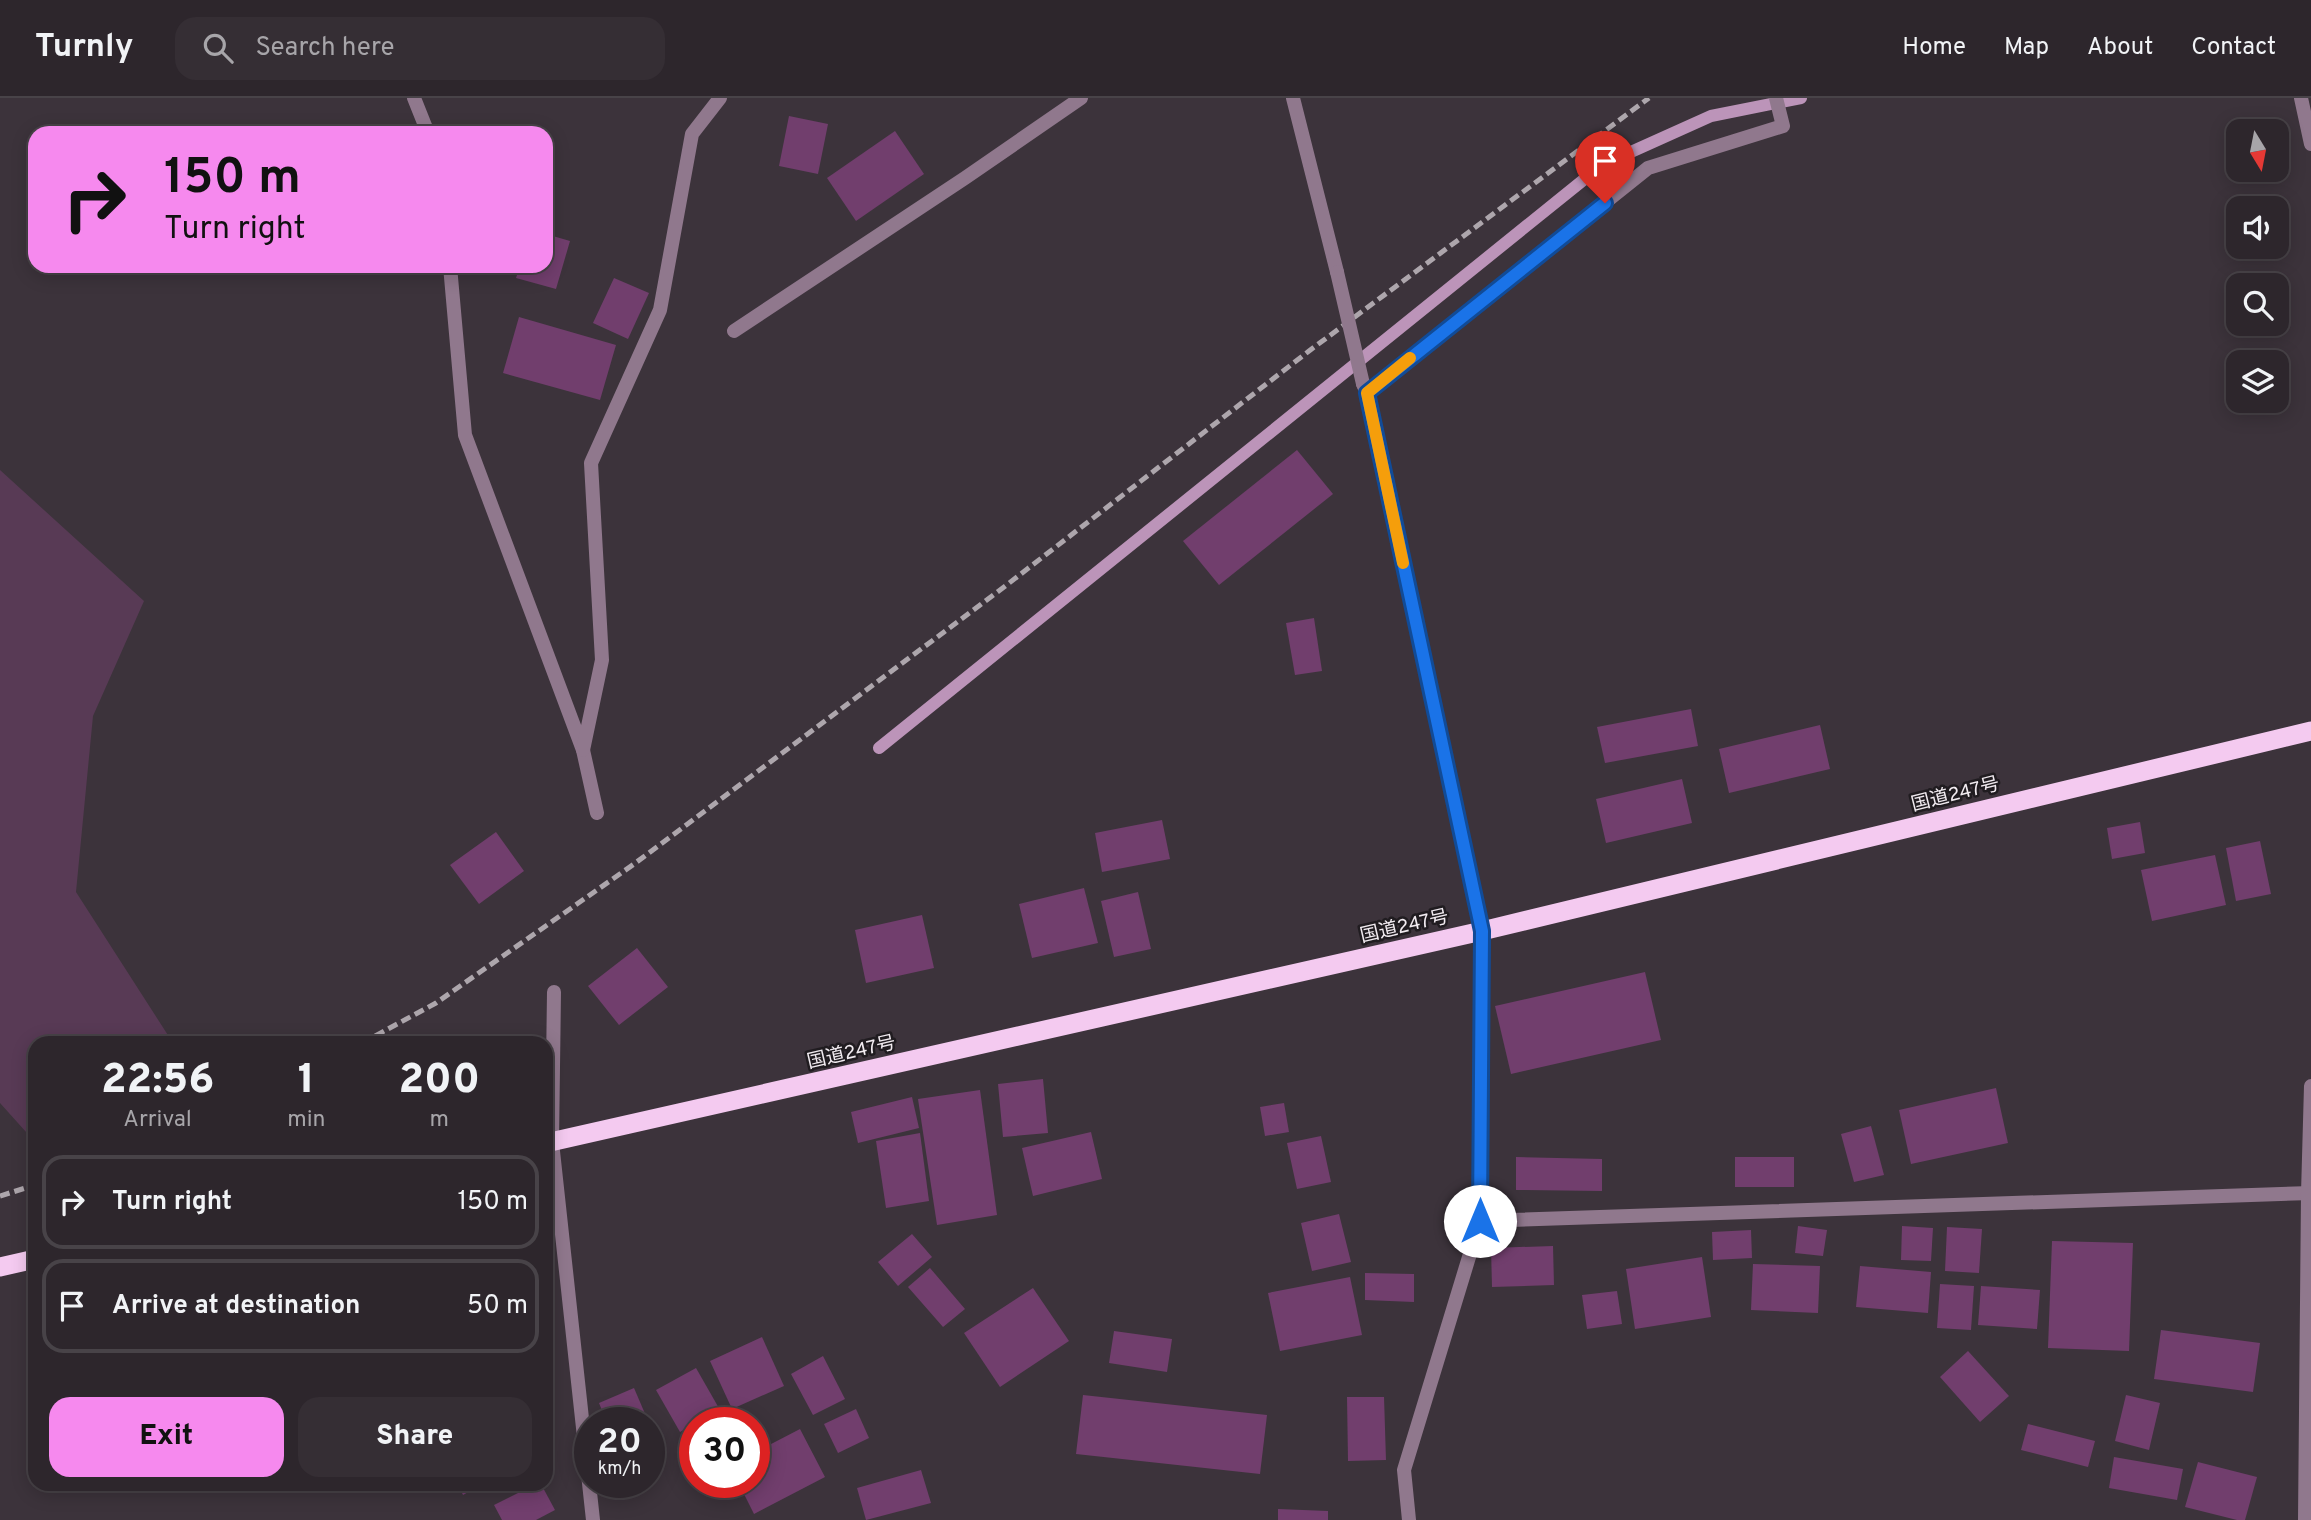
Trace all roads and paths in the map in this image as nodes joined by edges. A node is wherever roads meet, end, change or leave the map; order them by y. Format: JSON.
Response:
{"nodes":[{"id":1,"x":414,"y":98,"type":"edge"},
{"id":2,"x":720,"y":98,"type":"edge"},
{"id":3,"x":1081,"y":98,"type":"edge"},
{"id":4,"x":1293,"y":98,"type":"edge"},
{"id":5,"x":1776,"y":98,"type":"edge"},
{"id":6,"x":2301,"y":98,"type":"edge"},
{"id":7,"x":425,"y":126,"type":"edge"},
{"id":8,"x":2311,"y":144,"type":"edge"},
{"id":9,"x":451,"y":273,"type":"edge"},
{"id":10,"x":734,"y":331,"type":"dead end"},
{"id":11,"x":1365,"y":388,"type":"junction"},
{"id":12,"x":2311,"y":731,"type":"edge"},
{"id":13,"x":583,"y":750,"type":"junction"},
{"id":14,"x":597,"y":813,"type":"dead end"},
{"id":15,"x":1482,"y":931,"type":"junction"},
{"id":16,"x":554,"y":992,"type":"dead end"},
{"id":17,"x":553,"y":1036,"type":"edge"},
{"id":18,"x":2311,"y":1086,"type":"edge"},
{"id":19,"x":553,"y":1142,"type":"edge"},
{"id":20,"x":553,"y":1177,"type":"edge"},
{"id":21,"x":2309,"y":1193,"type":"edge"},
{"id":22,"x":1480,"y":1221,"type":"junction"},
{"id":23,"x":28,"y":1261,"type":"edge"},
{"id":24,"x":0,"y":1267,"type":"edge"},
{"id":25,"x":593,"y":1520,"type":"edge"},
{"id":26,"x":1409,"y":1520,"type":"edge"},
{"id":27,"x":2305,"y":1520,"type":"edge"}],
"edges":[{"from":1,"to":7,"type":"street"},
{"from":2,"to":13,"type":"street"},
{"from":3,"to":10,"type":"street"},
{"from":4,"to":11,"type":"street","bridge":true},
{"from":5,"to":11,"type":"street"},
{"from":6,"to":8,"type":"street"},
{"from":9,"to":13,"type":"street"},
{"from":11,"to":15,"type":"street"},
{"from":12,"to":15,"type":"highway","name":"国道247号"},
{"from":13,"to":14,"type":"street"},
{"from":15,"to":19,"type":"highway","name":"国道247号"},
{"from":15,"to":22,"type":"street"},
{"from":16,"to":17,"type":"street"},
{"from":18,"to":21,"type":"street"},
{"from":20,"to":25,"type":"street"},
{"from":21,"to":22,"type":"street"},
{"from":21,"to":27,"type":"street"},
{"from":22,"to":26,"type":"street"},
{"from":23,"to":24,"type":"highway"}]}
